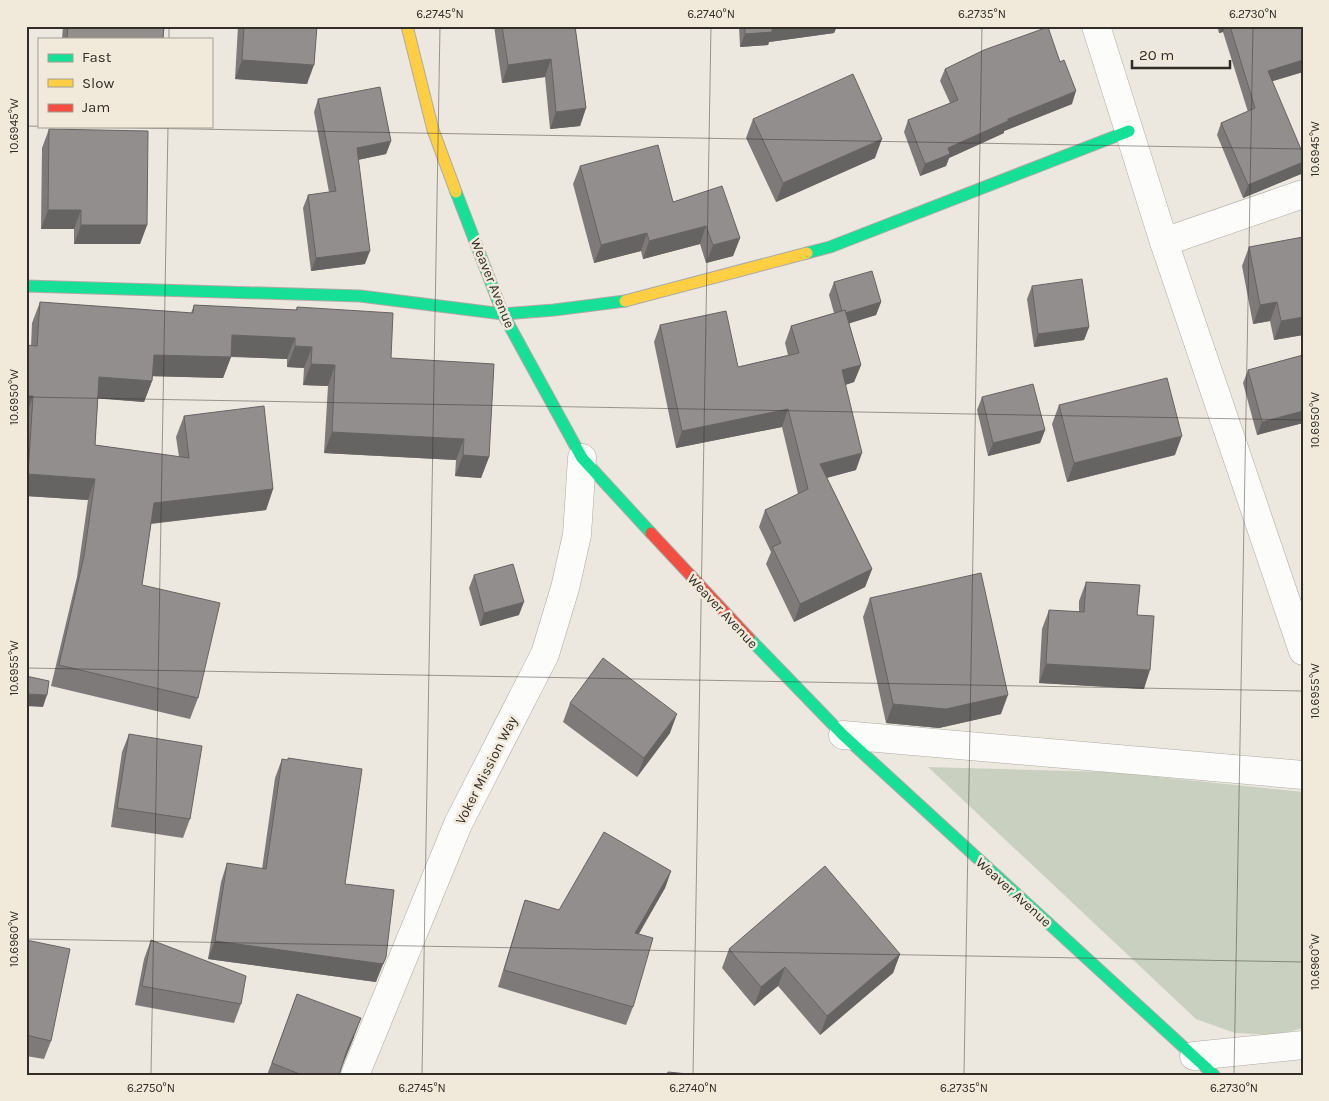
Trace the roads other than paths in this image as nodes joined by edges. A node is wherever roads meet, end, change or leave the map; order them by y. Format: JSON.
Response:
{"nodes":[{"id":1,"x":407,"y":26,"type":"edge"},
{"id":2,"x":1096,"y":26,"type":"edge"},
{"id":3,"x":1129,"y":130,"type":"junction"},
{"id":4,"x":1303,"y":194,"type":"edge"},
{"id":5,"x":1164,"y":242,"type":"junction"},
{"id":6,"x":26,"y":286,"type":"edge"},
{"id":7,"x":503,"y":314,"type":"junction"},
{"id":8,"x":582,"y":458,"type":"junction"},
{"id":9,"x":1303,"y":651,"type":"edge"},
{"id":10,"x":843,"y":735,"type":"junction"},
{"id":11,"x":1303,"y":775,"type":"edge"},
{"id":12,"x":1303,"y":1045,"type":"edge"},
{"id":13,"x":1194,"y":1056,"type":"junction"},
{"id":14,"x":355,"y":1075,"type":"edge"},
{"id":15,"x":1214,"y":1075,"type":"edge"}],
"edges":[{"from":1,"to":7,"type":"street","name":"Weaver Avenue"},
{"from":2,"to":3,"type":"street"},
{"from":3,"to":5,"type":"street"},
{"from":3,"to":7,"type":"street"},
{"from":4,"to":5,"type":"street"},
{"from":5,"to":9,"type":"street"},
{"from":6,"to":7,"type":"street"},
{"from":7,"to":8,"type":"street","name":"Weaver Avenue"},
{"from":8,"to":10,"type":"street","name":"Weaver Avenue"},
{"from":8,"to":14,"type":"street","name":"Voker Mission Way"},
{"from":10,"to":11,"type":"street"},
{"from":10,"to":13,"type":"street","name":"Weaver Avenue"},
{"from":12,"to":13,"type":"street"},
{"from":13,"to":15,"type":"street","name":"Weaver Avenue"}]}
